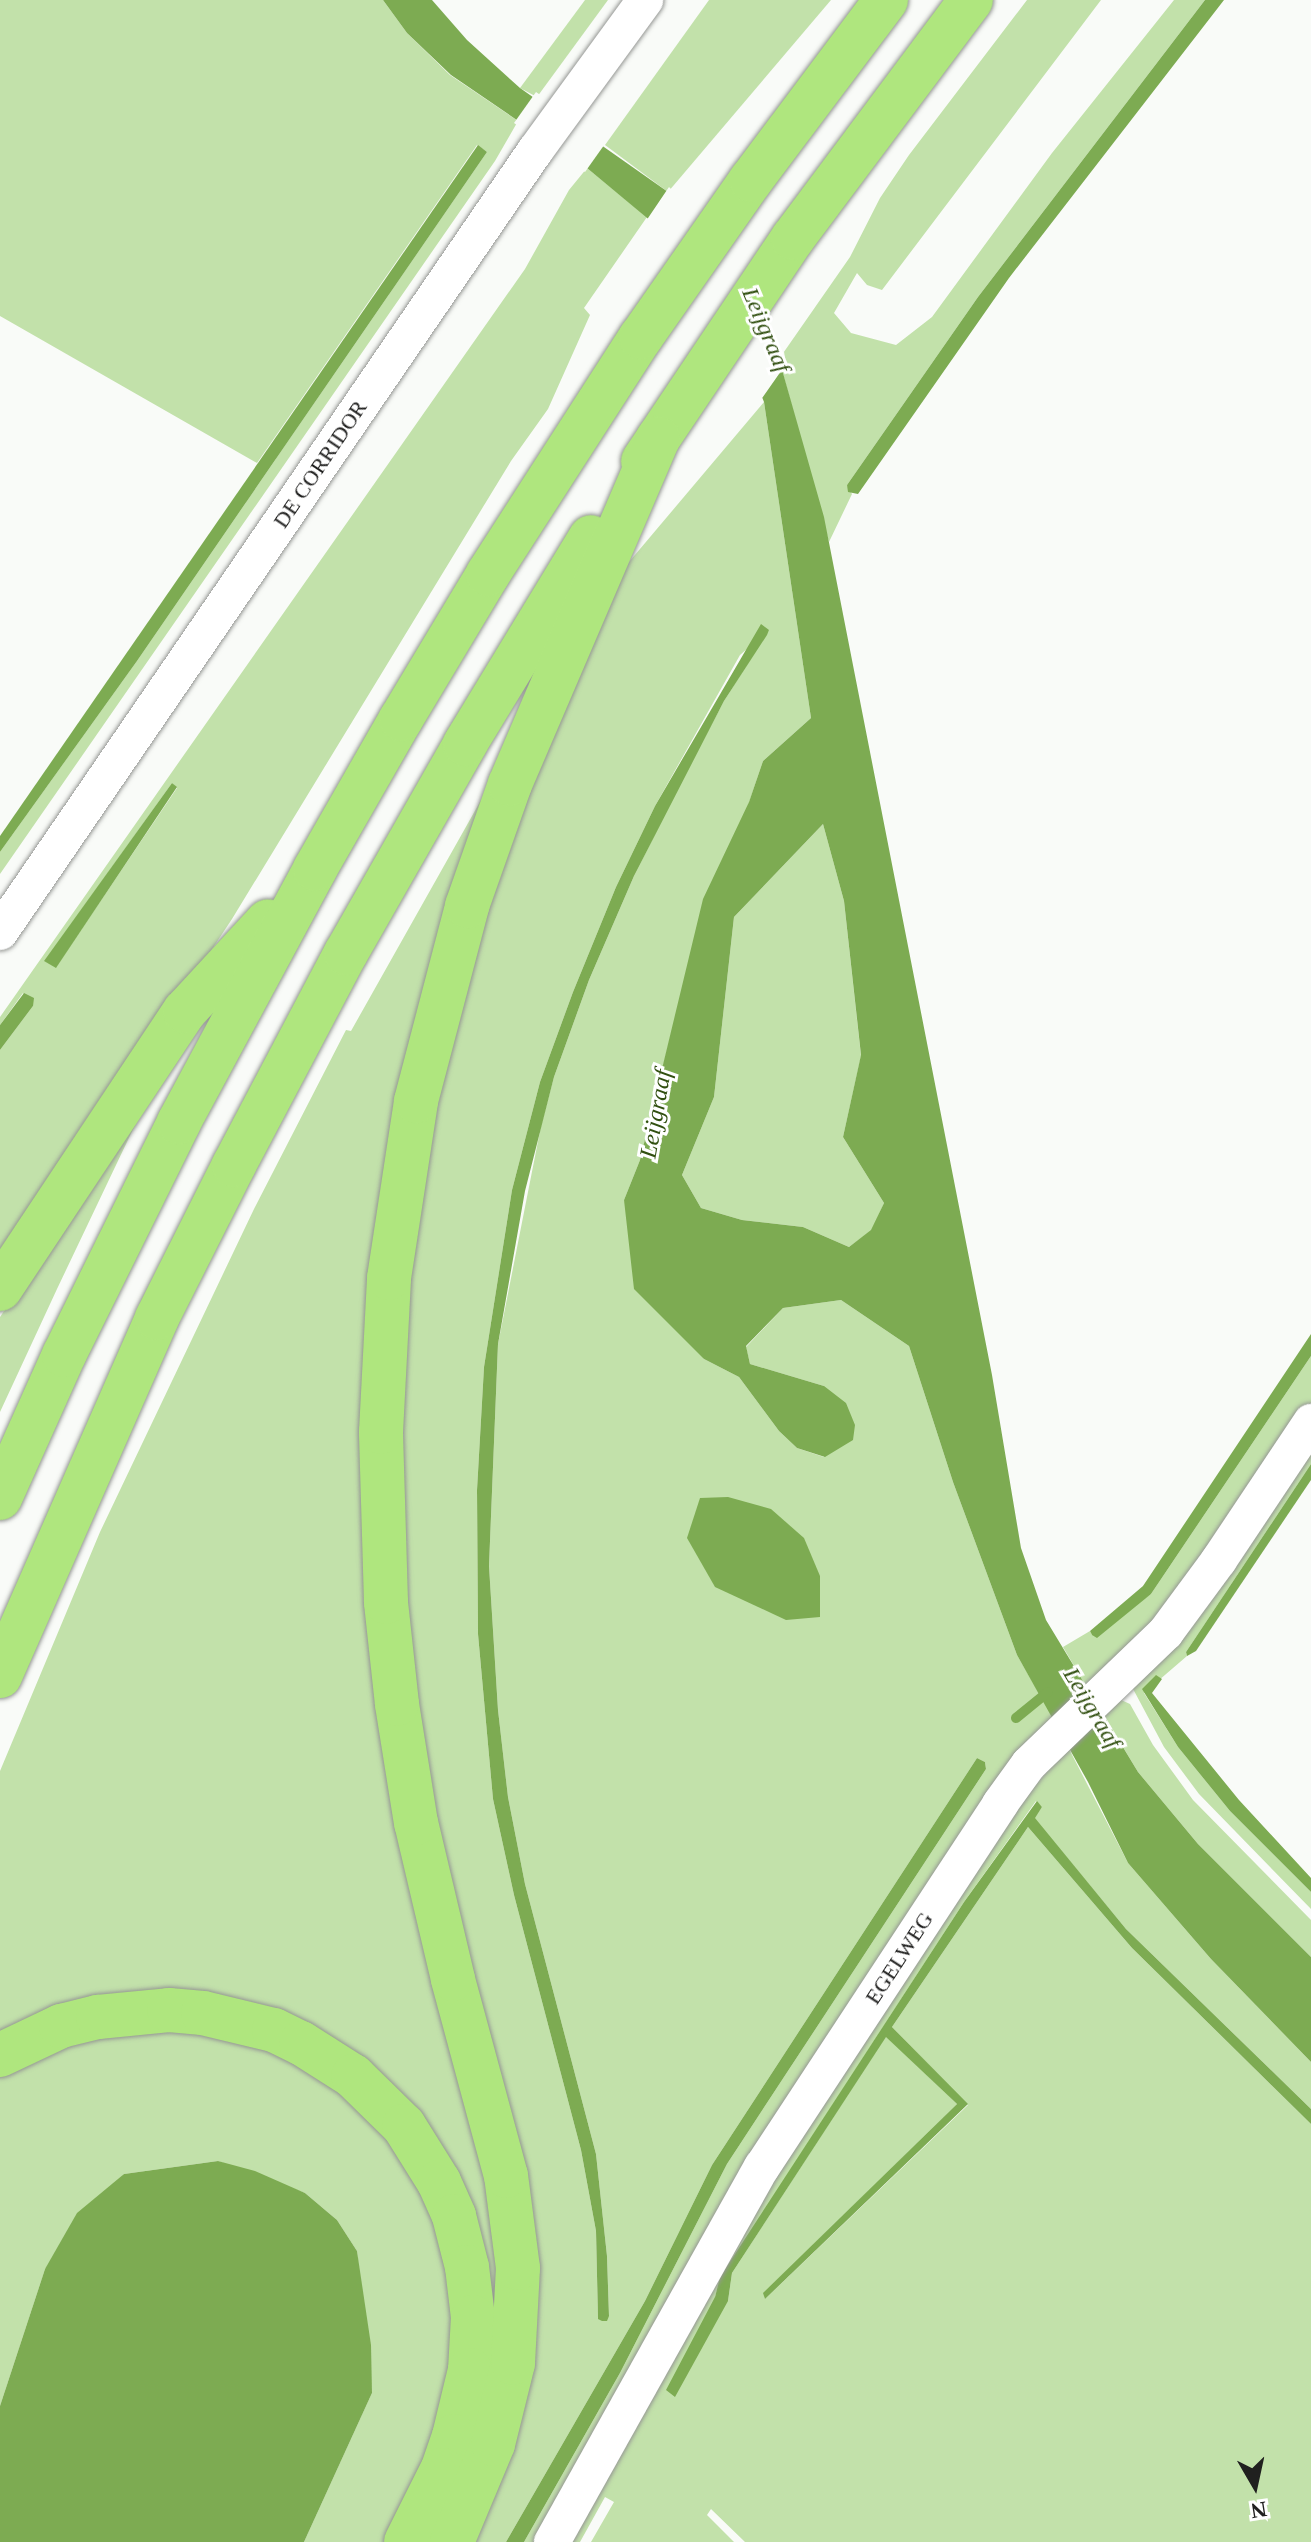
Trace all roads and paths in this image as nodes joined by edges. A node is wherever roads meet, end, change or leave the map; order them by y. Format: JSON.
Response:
{"nodes":[{"id":1,"x":645,"y":0,"type":"edge"},
{"id":2,"x":886,"y":0,"type":"edge"},
{"id":3,"x":971,"y":0,"type":"edge"},
{"id":4,"x":669,"y":421,"type":"junction"},
{"id":5,"x":315,"y":869,"type":"junction"},
{"id":6,"x":0,"y":932,"type":"edge"},
{"id":7,"x":0,"y":1289,"type":"edge"},
{"id":8,"x":1311,"y":1422,"type":"edge"},
{"id":9,"x":0,"y":1498,"type":"edge"},
{"id":10,"x":0,"y":1676,"type":"edge"},
{"id":11,"x":0,"y":2055,"type":"edge"},
{"id":12,"x":406,"y":2542,"type":"edge"},
{"id":13,"x":452,"y":2542,"type":"edge"},
{"id":14,"x":552,"y":2542,"type":"edge"}],
"edges":[{"from":1,"to":6,"type":"street","name":"DE CORRIDOR"},
{"from":2,"to":5,"type":"highway"},
{"from":3,"to":4,"type":"highway"},
{"from":4,"to":10,"type":"highway"},
{"from":4,"to":13,"type":"highway"},
{"from":5,"to":7,"type":"highway"},
{"from":5,"to":9,"type":"highway"},
{"from":8,"to":14,"type":"street","name":"EGELWEG"},
{"from":11,"to":12,"type":"highway"}]}
